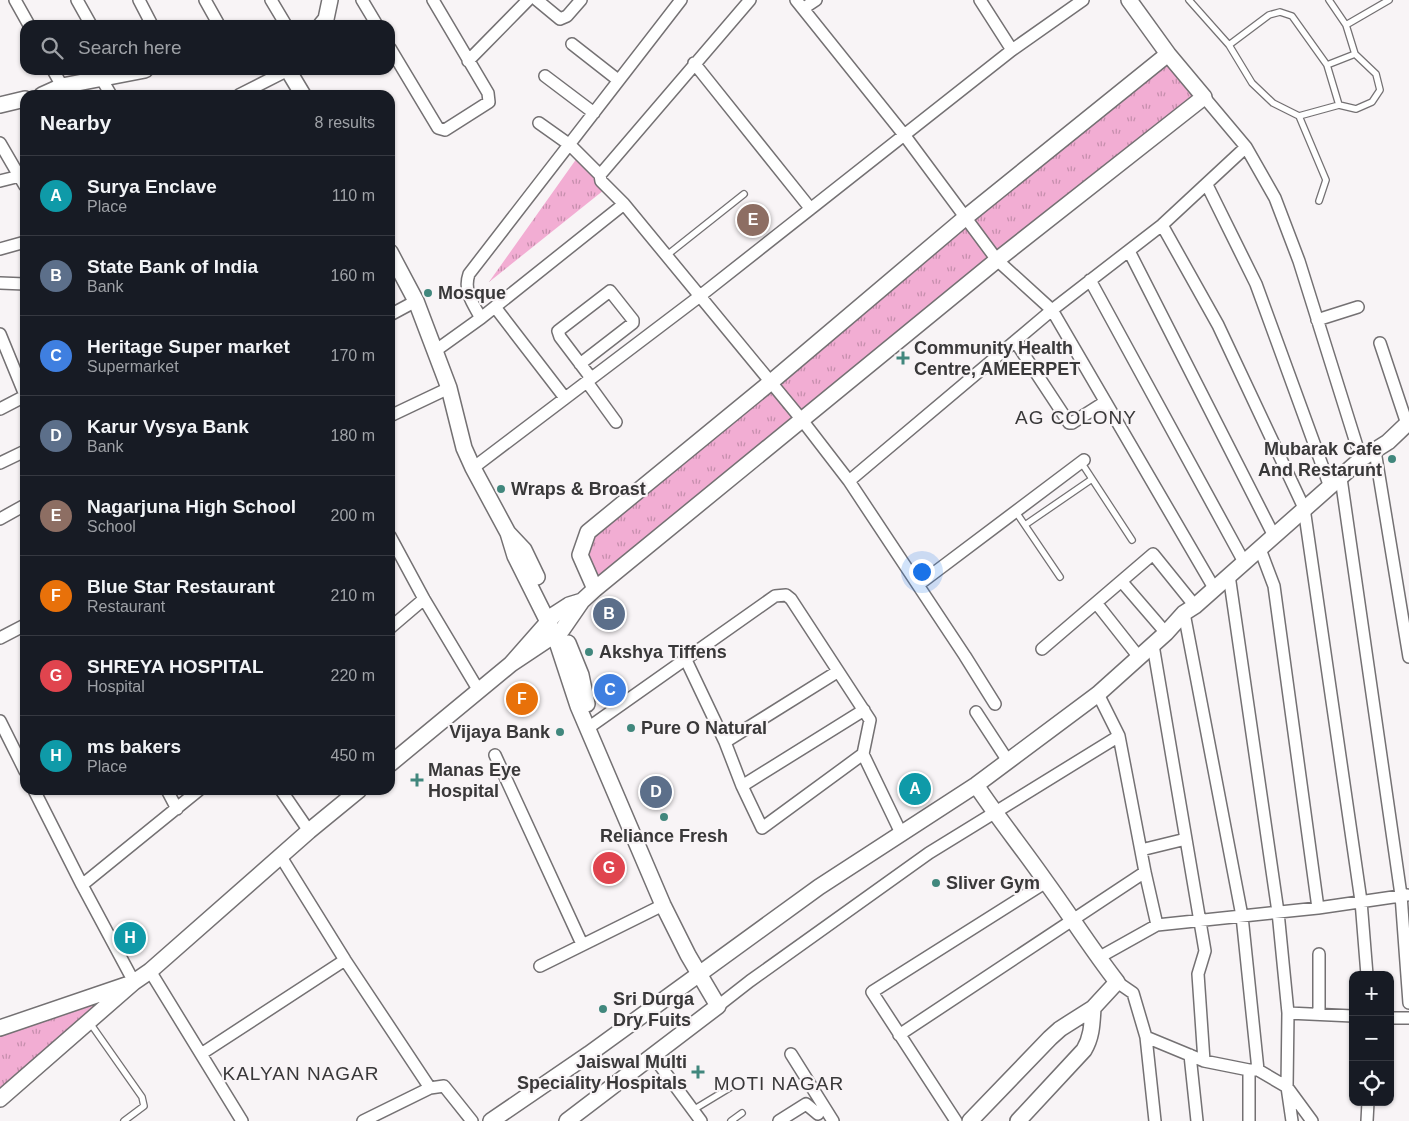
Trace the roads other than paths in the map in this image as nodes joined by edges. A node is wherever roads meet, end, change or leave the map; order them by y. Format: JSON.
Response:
{"nodes":[{"id":1,"x":15,"y":0,"type":"edge"},
{"id":2,"x":77,"y":0,"type":"edge"},
{"id":3,"x":139,"y":0,"type":"edge"},
{"id":4,"x":205,"y":0,"type":"edge"},
{"id":5,"x":271,"y":0,"type":"edge"},
{"id":6,"x":362,"y":0,"type":"edge"},
{"id":7,"x":433,"y":0,"type":"edge"},
{"id":8,"x":528,"y":0,"type":"edge"},
{"id":9,"x":537,"y":0,"type":"edge"},
{"id":10,"x":581,"y":0,"type":"edge"},
{"id":11,"x":681,"y":0,"type":"edge"},
{"id":12,"x":750,"y":0,"type":"edge"},
{"id":13,"x":816,"y":0,"type":"edge"},
{"id":14,"x":980,"y":0,"type":"edge"},
{"id":15,"x":1083,"y":0,"type":"edge"},
{"id":16,"x":1129,"y":0,"type":"edge"},
{"id":17,"x":1189,"y":0,"type":"edge"},
{"id":18,"x":1329,"y":0,"type":"edge"},
{"id":19,"x":1388,"y":0,"type":"edge"},
{"id":20,"x":325,"y":3,"type":"edge"},
{"id":21,"x":800,"y":4,"type":"edge"},
{"id":22,"x":25,"y":20,"type":"edge"},
{"id":23,"x":88,"y":20,"type":"edge"},
{"id":24,"x":149,"y":20,"type":"edge"},
{"id":25,"x":216,"y":20,"type":"edge"},
{"id":26,"x":283,"y":20,"type":"edge"},
{"id":27,"x":325,"y":20,"type":"edge"},
{"id":28,"x":373,"y":20,"type":"edge"},
{"id":29,"x":1346,"y":25,"type":"junction"},
{"id":30,"x":572,"y":44,"type":"dead end"},
{"id":31,"x":1229,"y":45,"type":"junction"},
{"id":32,"x":1012,"y":50,"type":"junction"},
{"id":33,"x":1168,"y":54,"type":"junction"},
{"id":34,"x":1355,"y":54,"type":"junction"},
{"id":35,"x":395,"y":56,"type":"edge"},
{"id":36,"x":468,"y":61,"type":"junction"},
{"id":37,"x":694,"y":63,"type":"junction"},
{"id":38,"x":1327,"y":65,"type":"junction"},
{"id":39,"x":56,"y":75,"type":"edge"},
{"id":40,"x":110,"y":75,"type":"edge"},
{"id":41,"x":278,"y":75,"type":"edge"},
{"id":42,"x":291,"y":75,"type":"edge"},
{"id":43,"x":545,"y":76,"type":"dead end"},
{"id":44,"x":101,"y":78,"type":"junction"},
{"id":45,"x":618,"y":80,"type":"junction"},
{"id":46,"x":62,"y":86,"type":"junction"},
{"id":47,"x":53,"y":90,"type":"edge"},
{"id":48,"x":108,"y":90,"type":"edge"},
{"id":49,"x":250,"y":90,"type":"edge"},
{"id":50,"x":300,"y":90,"type":"edge"},
{"id":51,"x":1204,"y":97,"type":"junction"},
{"id":52,"x":20,"y":100,"type":"edge"},
{"id":53,"x":0,"y":105,"type":"edge"},
{"id":54,"x":1339,"y":105,"type":"junction"},
{"id":55,"x":594,"y":113,"type":"junction"},
{"id":56,"x":1299,"y":116,"type":"junction"},
{"id":57,"x":540,"y":123,"type":"dead end"},
{"id":58,"x":906,"y":136,"type":"junction"},
{"id":59,"x":0,"y":143,"type":"edge"},
{"id":60,"x":570,"y":145,"type":"junction"},
{"id":61,"x":1246,"y":147,"type":"junction"},
{"id":62,"x":600,"y":175,"type":"junction"},
{"id":63,"x":20,"y":177,"type":"edge"},
{"id":64,"x":20,"y":180,"type":"edge"},
{"id":65,"x":0,"y":181,"type":"edge"},
{"id":66,"x":1207,"y":185,"type":"junction"},
{"id":67,"x":744,"y":194,"type":"dead end"},
{"id":68,"x":1319,"y":201,"type":"dead end"},
{"id":69,"x":624,"y":204,"type":"junction"},
{"id":70,"x":810,"y":208,"type":"junction"},
{"id":71,"x":966,"y":218,"type":"junction"},
{"id":72,"x":1162,"y":225,"type":"junction"},
{"id":73,"x":20,"y":243,"type":"edge"},
{"id":74,"x":0,"y":249,"type":"edge"},
{"id":75,"x":1129,"y":252,"type":"junction"},
{"id":76,"x":666,"y":256,"type":"junction"},
{"id":77,"x":997,"y":260,"type":"junction"},
{"id":78,"x":395,"y":262,"type":"edge"},
{"id":79,"x":1090,"y":280,"type":"junction"},
{"id":80,"x":0,"y":282,"type":"edge"},
{"id":81,"x":20,"y":284,"type":"edge"},
{"id":82,"x":700,"y":296,"type":"junction"},
{"id":83,"x":416,"y":301,"type":"junction"},
{"id":84,"x":495,"y":307,"type":"junction"},
{"id":85,"x":1358,"y":307,"type":"dead end"},
{"id":86,"x":1052,"y":310,"type":"junction"},
{"id":87,"x":395,"y":312,"type":"edge"},
{"id":88,"x":480,"y":318,"type":"junction"},
{"id":89,"x":1317,"y":320,"type":"junction"},
{"id":90,"x":625,"y":329,"type":"junction"},
{"id":91,"x":0,"y":334,"type":"edge"},
{"id":92,"x":1015,"y":341,"type":"junction"},
{"id":93,"x":1380,"y":343,"type":"dead end"},
{"id":94,"x":636,"y":344,"type":"junction"},
{"id":95,"x":434,"y":351,"type":"junction"},
{"id":96,"x":580,"y":364,"type":"junction"},
{"id":97,"x":589,"y":380,"type":"junction"},
{"id":98,"x":771,"y":382,"type":"junction"},
{"id":99,"x":20,"y":383,"type":"edge"},
{"id":100,"x":449,"y":388,"type":"junction"},
{"id":101,"x":20,"y":398,"type":"edge"},
{"id":102,"x":565,"y":398,"type":"junction"},
{"id":103,"x":1106,"y":402,"type":"junction"},
{"id":104,"x":0,"y":409,"type":"edge"},
{"id":105,"x":395,"y":414,"type":"edge"},
{"id":106,"x":802,"y":420,"type":"junction"},
{"id":107,"x":616,"y":422,"type":"dead end"},
{"id":108,"x":1408,"y":423,"type":"edge"},
{"id":109,"x":20,"y":453,"type":"edge"},
{"id":110,"x":1368,"y":455,"type":"junction"},
{"id":111,"x":1083,"y":461,"type":"joint"},
{"id":112,"x":0,"y":463,"type":"edge"},
{"id":113,"x":473,"y":468,"type":"junction"},
{"id":114,"x":1092,"y":479,"type":"junction"},
{"id":115,"x":849,"y":481,"type":"junction"},
{"id":116,"x":1336,"y":483,"type":"junction"},
{"id":117,"x":20,"y":508,"type":"edge"},
{"id":118,"x":1304,"y":508,"type":"junction"},
{"id":119,"x":1016,"y":512,"type":"junction"},
{"id":120,"x":0,"y":518,"type":"edge"},
{"id":121,"x":1025,"y":525,"type":"junction"},
{"id":122,"x":1274,"y":536,"type":"junction"},
{"id":123,"x":1132,"y":540,"type":"dead end"},
{"id":124,"x":395,"y":545,"type":"edge"},
{"id":125,"x":1260,"y":548,"type":"junction"},
{"id":126,"x":1244,"y":562,"type":"junction"},
{"id":127,"x":1230,"y":575,"type":"junction"},
{"id":128,"x":1060,"y":577,"type":"dead end"},
{"id":129,"x":1122,"y":582,"type":"junction"},
{"id":130,"x":918,"y":585,"type":"junction"},
{"id":131,"x":1214,"y":588,"type":"junction"},
{"id":132,"x":595,"y":589,"type":"junction"},
{"id":133,"x":424,"y":600,"type":"junction"},
{"id":134,"x":582,"y":600,"type":"junction"},
{"id":135,"x":1097,"y":604,"type":"junction"},
{"id":136,"x":1189,"y":610,"type":"junction"},
{"id":137,"x":551,"y":617,"type":"junction"},
{"id":138,"x":395,"y":624,"type":"edge"},
{"id":139,"x":20,"y":628,"type":"edge"},
{"id":140,"x":559,"y":633,"type":"junction"},
{"id":141,"x":1166,"y":633,"type":"junction"},
{"id":142,"x":0,"y":638,"type":"edge"},
{"id":143,"x":1152,"y":645,"type":"junction"},
{"id":144,"x":1042,"y":650,"type":"dead end"},
{"id":145,"x":1138,"y":656,"type":"junction"},
{"id":146,"x":1409,"y":657,"type":"edge"},
{"id":147,"x":686,"y":660,"type":"junction"},
{"id":148,"x":511,"y":664,"type":"junction"},
{"id":149,"x":838,"y":672,"type":"junction"},
{"id":150,"x":479,"y":691,"type":"junction"},
{"id":151,"x":1098,"y":694,"type":"junction"},
{"id":152,"x":995,"y":704,"type":"dead end"},
{"id":153,"x":864,"y":710,"type":"junction"},
{"id":154,"x":976,"y":712,"type":"dead end"},
{"id":155,"x":0,"y":721,"type":"edge"},
{"id":156,"x":588,"y":728,"type":"junction"},
{"id":157,"x":1119,"y":736,"type":"junction"},
{"id":158,"x":726,"y":742,"type":"junction"},
{"id":159,"x":863,"y":754,"type":"junction"},
{"id":160,"x":495,"y":755,"type":"dead end"},
{"id":161,"x":395,"y":760,"type":"edge"},
{"id":162,"x":20,"y":761,"type":"edge"},
{"id":163,"x":1008,"y":761,"type":"junction"},
{"id":164,"x":976,"y":785,"type":"junction"},
{"id":165,"x":742,"y":786,"type":"junction"},
{"id":166,"x":37,"y":795,"type":"edge"},
{"id":167,"x":170,"y":795,"type":"edge"},
{"id":168,"x":193,"y":795,"type":"edge"},
{"id":169,"x":284,"y":795,"type":"edge"},
{"id":170,"x":353,"y":795,"type":"edge"},
{"id":171,"x":177,"y":809,"type":"junction"},
{"id":172,"x":994,"y":812,"type":"junction"},
{"id":173,"x":309,"y":831,"type":"junction"},
{"id":174,"x":901,"y":833,"type":"junction"},
{"id":175,"x":1186,"y":839,"type":"junction"},
{"id":176,"x":1141,"y":850,"type":"junction"},
{"id":177,"x":281,"y":857,"type":"junction"},
{"id":178,"x":1145,"y":872,"type":"junction"},
{"id":179,"x":1046,"y":882,"type":"junction"},
{"id":180,"x":82,"y":885,"type":"junction"},
{"id":181,"x":1405,"y":895,"type":"edge"},
{"id":182,"x":1361,"y":900,"type":"junction"},
{"id":183,"x":663,"y":905,"type":"junction"},
{"id":184,"x":1318,"y":908,"type":"junction"},
{"id":185,"x":1278,"y":912,"type":"junction"},
{"id":186,"x":1242,"y":916,"type":"junction"},
{"id":187,"x":1072,"y":920,"type":"junction"},
{"id":188,"x":1200,"y":921,"type":"junction"},
{"id":189,"x":1157,"y":925,"type":"junction"},
{"id":190,"x":582,"y":944,"type":"junction"},
{"id":191,"x":1319,"y":954,"type":"dead end"},
{"id":192,"x":1098,"y":958,"type":"junction"},
{"id":193,"x":345,"y":960,"type":"junction"},
{"id":194,"x":540,"y":966,"type":"dead end"},
{"id":195,"x":150,"y":971,"type":"junction"},
{"id":196,"x":1367,"y":971,"type":"edge"},
{"id":197,"x":699,"y":975,"type":"junction"},
{"id":198,"x":134,"y":982,"type":"junction"},
{"id":199,"x":1117,"y":982,"type":"junction"},
{"id":200,"x":1409,"y":1003,"type":"edge"},
{"id":201,"x":718,"y":1006,"type":"junction"},
{"id":202,"x":1093,"y":1008,"type":"junction"},
{"id":203,"x":1288,"y":1013,"type":"junction"},
{"id":204,"x":1319,"y":1014,"type":"junction"},
{"id":205,"x":1349,"y":1016,"type":"edge"},
{"id":206,"x":1394,"y":1018,"type":"edge"},
{"id":207,"x":1409,"y":1018,"type":"edge"},
{"id":208,"x":89,"y":1021,"type":"junction"},
{"id":209,"x":0,"y":1028,"type":"edge"},
{"id":210,"x":899,"y":1035,"type":"junction"},
{"id":211,"x":1146,"y":1037,"type":"junction"},
{"id":212,"x":201,"y":1054,"type":"junction"},
{"id":213,"x":791,"y":1054,"type":"dead end"},
{"id":214,"x":1190,"y":1055,"type":"junction"},
{"id":215,"x":653,"y":1056,"type":"junction"},
{"id":216,"x":1204,"y":1060,"type":"junction"},
{"id":217,"x":1254,"y":1070,"type":"junction"},
{"id":218,"x":731,"y":1087,"type":"dead end"},
{"id":219,"x":1287,"y":1087,"type":"junction"},
{"id":220,"x":430,"y":1088,"type":"junction"},
{"id":221,"x":0,"y":1099,"type":"edge"},
{"id":222,"x":1368,"y":1106,"type":"edge"},
{"id":223,"x":693,"y":1110,"type":"junction"},
{"id":224,"x":742,"y":1113,"type":"dead end"},
{"id":225,"x":818,"y":1114,"type":"dead end"},
{"id":226,"x":124,"y":1121,"type":"edge"},
{"id":227,"x":242,"y":1121,"type":"edge"},
{"id":228,"x":363,"y":1121,"type":"edge"},
{"id":229,"x":472,"y":1121,"type":"edge"},
{"id":230,"x":492,"y":1121,"type":"edge"},
{"id":231,"x":567,"y":1121,"type":"edge"},
{"id":232,"x":701,"y":1121,"type":"edge"},
{"id":233,"x":731,"y":1121,"type":"edge"},
{"id":234,"x":779,"y":1121,"type":"edge"},
{"id":235,"x":833,"y":1121,"type":"edge"},
{"id":236,"x":956,"y":1121,"type":"edge"},
{"id":237,"x":970,"y":1121,"type":"edge"},
{"id":238,"x":1018,"y":1121,"type":"edge"},
{"id":239,"x":1155,"y":1121,"type":"edge"},
{"id":240,"x":1198,"y":1121,"type":"edge"},
{"id":241,"x":1249,"y":1121,"type":"edge"},
{"id":242,"x":1292,"y":1121,"type":"edge"},
{"id":243,"x":1312,"y":1121,"type":"edge"},
{"id":244,"x":1367,"y":1121,"type":"edge"}],
"edges":[{"from":1,"to":22,"type":"street"},
{"from":2,"to":23,"type":"street"},
{"from":3,"to":24,"type":"street"},
{"from":4,"to":25,"type":"street"},
{"from":5,"to":26,"type":"street"},
{"from":6,"to":28,"type":"street"},
{"from":7,"to":36,"type":"street"},
{"from":8,"to":36,"type":"street"},
{"from":9,"to":10,"type":"street"},
{"from":11,"to":45,"type":"street"},
{"from":12,"to":37,"type":"street"},
{"from":13,"to":21,"type":"street"},
{"from":14,"to":32,"type":"street"},
{"from":15,"to":32,"type":"street"},
{"from":16,"to":33,"type":"main road"},
{"from":17,"to":31,"type":"lane"},
{"from":18,"to":29,"type":"lane"},
{"from":19,"to":29,"type":"lane"},
{"from":20,"to":27,"type":"main road"},
{"from":21,"to":58,"type":"street"},
{"from":29,"to":34,"type":"lane"},
{"from":30,"to":45,"type":"street"},
{"from":31,"to":38,"type":"lane"},
{"from":31,"to":56,"type":"lane"},
{"from":32,"to":58,"type":"street"},
{"from":33,"to":51,"type":"main road"},
{"from":33,"to":71,"type":"main road"},
{"from":34,"to":38,"type":"lane"},
{"from":34,"to":54,"type":"lane"},
{"from":35,"to":36,"type":"street"},
{"from":37,"to":62,"type":"street"},
{"from":37,"to":70,"type":"street"},
{"from":38,"to":54,"type":"lane"},
{"from":39,"to":46,"type":"street"},
{"from":40,"to":44,"type":"main road"},
{"from":41,"to":49,"type":"street"},
{"from":42,"to":50,"type":"main road"},
{"from":43,"to":55,"type":"street"},
{"from":44,"to":46,"type":"main road"},
{"from":44,"to":48,"type":"street"},
{"from":45,"to":55,"type":"street"},
{"from":46,"to":47,"type":"main road"},
{"from":51,"to":61,"type":"street"},
{"from":51,"to":77,"type":"main road"},
{"from":52,"to":53,"type":"main road"},
{"from":54,"to":56,"type":"lane"},
{"from":55,"to":60,"type":"street"},
{"from":56,"to":68,"type":"lane"},
{"from":57,"to":60,"type":"street"},
{"from":58,"to":70,"type":"street"},
{"from":58,"to":71,"type":"street"},
{"from":59,"to":63,"type":"street"},
{"from":60,"to":62,"type":"street"},
{"from":60,"to":88,"type":"street"},
{"from":61,"to":66,"type":"street"},
{"from":61,"to":89,"type":"street"},
{"from":62,"to":69,"type":"street"},
{"from":64,"to":65,"type":"street"},
{"from":66,"to":72,"type":"street"},
{"from":66,"to":116,"type":"street"},
{"from":67,"to":76,"type":"lane"},
{"from":69,"to":76,"type":"street"},
{"from":69,"to":84,"type":"street"},
{"from":70,"to":82,"type":"street"},
{"from":71,"to":77,"type":"street"},
{"from":71,"to":98,"type":"main road"},
{"from":72,"to":75,"type":"street"},
{"from":72,"to":118,"type":"street"},
{"from":73,"to":74,"type":"street"},
{"from":75,"to":79,"type":"street"},
{"from":75,"to":122,"type":"street"},
{"from":76,"to":82,"type":"street"},
{"from":77,"to":86,"type":"street"},
{"from":77,"to":106,"type":"main road"},
{"from":78,"to":83,"type":"main road"},
{"from":79,"to":86,"type":"street"},
{"from":79,"to":126,"type":"street"},
{"from":80,"to":81,"type":"street"},
{"from":82,"to":94,"type":"street"},
{"from":82,"to":98,"type":"street"},
{"from":83,"to":87,"type":"street"},
{"from":83,"to":95,"type":"main road"},
{"from":84,"to":88,"type":"street"},
{"from":84,"to":102,"type":"street"},
{"from":85,"to":89,"type":"street"},
{"from":86,"to":92,"type":"street"},
{"from":86,"to":103,"type":"street"},
{"from":88,"to":95,"type":"street"},
{"from":89,"to":110,"type":"street"},
{"from":90,"to":94,"type":"street"},
{"from":90,"to":96,"type":"street"},
{"from":90,"to":96,"type":"street"},
{"from":91,"to":99,"type":"street"},
{"from":92,"to":103,"type":"street"},
{"from":92,"to":115,"type":"street"},
{"from":93,"to":108,"type":"street"},
{"from":94,"to":97,"type":"street"},
{"from":95,"to":100,"type":"main road"},
{"from":96,"to":97,"type":"street"},
{"from":97,"to":102,"type":"street"},
{"from":97,"to":107,"type":"street"},
{"from":98,"to":106,"type":"street"},
{"from":98,"to":132,"type":"main road"},
{"from":100,"to":105,"type":"street"},
{"from":100,"to":113,"type":"main road"},
{"from":101,"to":104,"type":"street"},
{"from":102,"to":113,"type":"street"},
{"from":103,"to":131,"type":"street"},
{"from":106,"to":115,"type":"street"},
{"from":106,"to":132,"type":"main road"},
{"from":108,"to":110,"type":"main road"},
{"from":109,"to":112,"type":"street"},
{"from":110,"to":116,"type":"main road"},
{"from":110,"to":146,"type":"street"},
{"from":111,"to":114,"type":"lane"},
{"from":111,"to":119,"type":"street"},
{"from":113,"to":137,"type":"main road"},
{"from":114,"to":121,"type":"lane"},
{"from":114,"to":123,"type":"lane"},
{"from":115,"to":130,"type":"street"},
{"from":116,"to":118,"type":"main road"},
{"from":116,"to":181,"type":"street"},
{"from":117,"to":120,"type":"street"},
{"from":118,"to":122,"type":"main road"},
{"from":118,"to":182,"type":"street"},
{"from":119,"to":121,"type":"lane"},
{"from":119,"to":130,"type":"street"},
{"from":121,"to":128,"type":"lane"},
{"from":122,"to":125,"type":"main road"},
{"from":124,"to":133,"type":"street"},
{"from":125,"to":126,"type":"main road"},
{"from":125,"to":184,"type":"street"},
{"from":126,"to":127,"type":"main road"},
{"from":127,"to":131,"type":"main road"},
{"from":127,"to":185,"type":"street"},
{"from":129,"to":135,"type":"street"},
{"from":129,"to":136,"type":"street"},
{"from":129,"to":141,"type":"street"},
{"from":130,"to":152,"type":"street"},
{"from":131,"to":136,"type":"main road"},
{"from":132,"to":134,"type":"main road"},
{"from":133,"to":138,"type":"street"},
{"from":133,"to":150,"type":"street"},
{"from":134,"to":137,"type":"main road"},
{"from":134,"to":140,"type":"main road"},
{"from":135,"to":144,"type":"street"},
{"from":135,"to":145,"type":"street"},
{"from":136,"to":141,"type":"main road"},
{"from":136,"to":186,"type":"street"},
{"from":137,"to":140,"type":"main road"},
{"from":137,"to":148,"type":"main road"},
{"from":139,"to":142,"type":"street"},
{"from":140,"to":148,"type":"main road"},
{"from":140,"to":156,"type":"main road"},
{"from":141,"to":143,"type":"main road"},
{"from":143,"to":145,"type":"main road"},
{"from":143,"to":175,"type":"street"},
{"from":145,"to":151,"type":"main road"},
{"from":147,"to":149,"type":"street"},
{"from":147,"to":156,"type":"street"},
{"from":147,"to":158,"type":"street"},
{"from":148,"to":150,"type":"main road"},
{"from":149,"to":153,"type":"street"},
{"from":149,"to":158,"type":"street"},
{"from":150,"to":161,"type":"main road"},
{"from":151,"to":157,"type":"street"},
{"from":151,"to":163,"type":"main road"},
{"from":153,"to":159,"type":"street"},
{"from":153,"to":165,"type":"street"},
{"from":154,"to":163,"type":"street"},
{"from":155,"to":162,"type":"street"},
{"from":156,"to":183,"type":"main road"},
{"from":157,"to":172,"type":"street"},
{"from":157,"to":176,"type":"street"},
{"from":158,"to":165,"type":"street"},
{"from":159,"to":165,"type":"street"},
{"from":159,"to":174,"type":"street"},
{"from":160,"to":190,"type":"street"},
{"from":163,"to":164,"type":"main road"},
{"from":164,"to":172,"type":"main road"},
{"from":164,"to":174,"type":"main road"},
{"from":166,"to":180,"type":"street"},
{"from":167,"to":171,"type":"street"},
{"from":168,"to":171,"type":"street"},
{"from":169,"to":173,"type":"street"},
{"from":170,"to":173,"type":"main road"},
{"from":171,"to":180,"type":"street"},
{"from":172,"to":179,"type":"main road"},
{"from":172,"to":201,"type":"street"},
{"from":173,"to":177,"type":"main road"},
{"from":174,"to":197,"type":"main road"},
{"from":175,"to":176,"type":"street"},
{"from":175,"to":188,"type":"street"},
{"from":176,"to":178,"type":"street"},
{"from":177,"to":193,"type":"street"},
{"from":177,"to":195,"type":"main road"},
{"from":178,"to":187,"type":"street"},
{"from":178,"to":189,"type":"street"},
{"from":179,"to":187,"type":"main road"},
{"from":179,"to":210,"type":"street"},
{"from":180,"to":198,"type":"street"},
{"from":181,"to":182,"type":"street"},
{"from":181,"to":200,"type":"street"},
{"from":182,"to":184,"type":"street"},
{"from":182,"to":196,"type":"street"},
{"from":183,"to":190,"type":"street"},
{"from":183,"to":197,"type":"main road"},
{"from":184,"to":185,"type":"street"},
{"from":185,"to":186,"type":"street"},
{"from":185,"to":203,"type":"street"},
{"from":186,"to":188,"type":"street"},
{"from":186,"to":217,"type":"street"},
{"from":187,"to":192,"type":"main road"},
{"from":187,"to":210,"type":"street"},
{"from":188,"to":189,"type":"street"},
{"from":188,"to":216,"type":"street"},
{"from":189,"to":192,"type":"street"},
{"from":190,"to":194,"type":"street"},
{"from":191,"to":204,"type":"street"},
{"from":192,"to":199,"type":"main road"},
{"from":193,"to":212,"type":"street"},
{"from":193,"to":220,"type":"street"},
{"from":195,"to":198,"type":"main road"},
{"from":195,"to":212,"type":"street"},
{"from":197,"to":201,"type":"main road"},
{"from":197,"to":230,"type":"main road"},
{"from":198,"to":208,"type":"main road"},
{"from":198,"to":209,"type":"main road"},
{"from":199,"to":202,"type":"main road"},
{"from":199,"to":211,"type":"street"},
{"from":201,"to":215,"type":"main road"},
{"from":202,"to":237,"type":"main road"},
{"from":202,"to":238,"type":"main road"},
{"from":203,"to":204,"type":"street"},
{"from":203,"to":219,"type":"street"},
{"from":204,"to":205,"type":"street"},
{"from":206,"to":207,"type":"street"},
{"from":208,"to":221,"type":"main road"},
{"from":208,"to":226,"type":"lane"},
{"from":210,"to":236,"type":"street"},
{"from":211,"to":214,"type":"street"},
{"from":211,"to":239,"type":"street"},
{"from":212,"to":227,"type":"street"},
{"from":213,"to":235,"type":"street"},
{"from":214,"to":216,"type":"street"},
{"from":214,"to":240,"type":"street"},
{"from":215,"to":223,"type":"street"},
{"from":215,"to":231,"type":"main road"},
{"from":216,"to":217,"type":"street"},
{"from":217,"to":219,"type":"street"},
{"from":217,"to":241,"type":"street"},
{"from":218,"to":223,"type":"lane"},
{"from":219,"to":242,"type":"street"},
{"from":219,"to":243,"type":"street"},
{"from":220,"to":228,"type":"street"},
{"from":220,"to":229,"type":"street"},
{"from":222,"to":244,"type":"street"},
{"from":223,"to":232,"type":"street"},
{"from":224,"to":233,"type":"lane"},
{"from":225,"to":234,"type":"street"}]}
